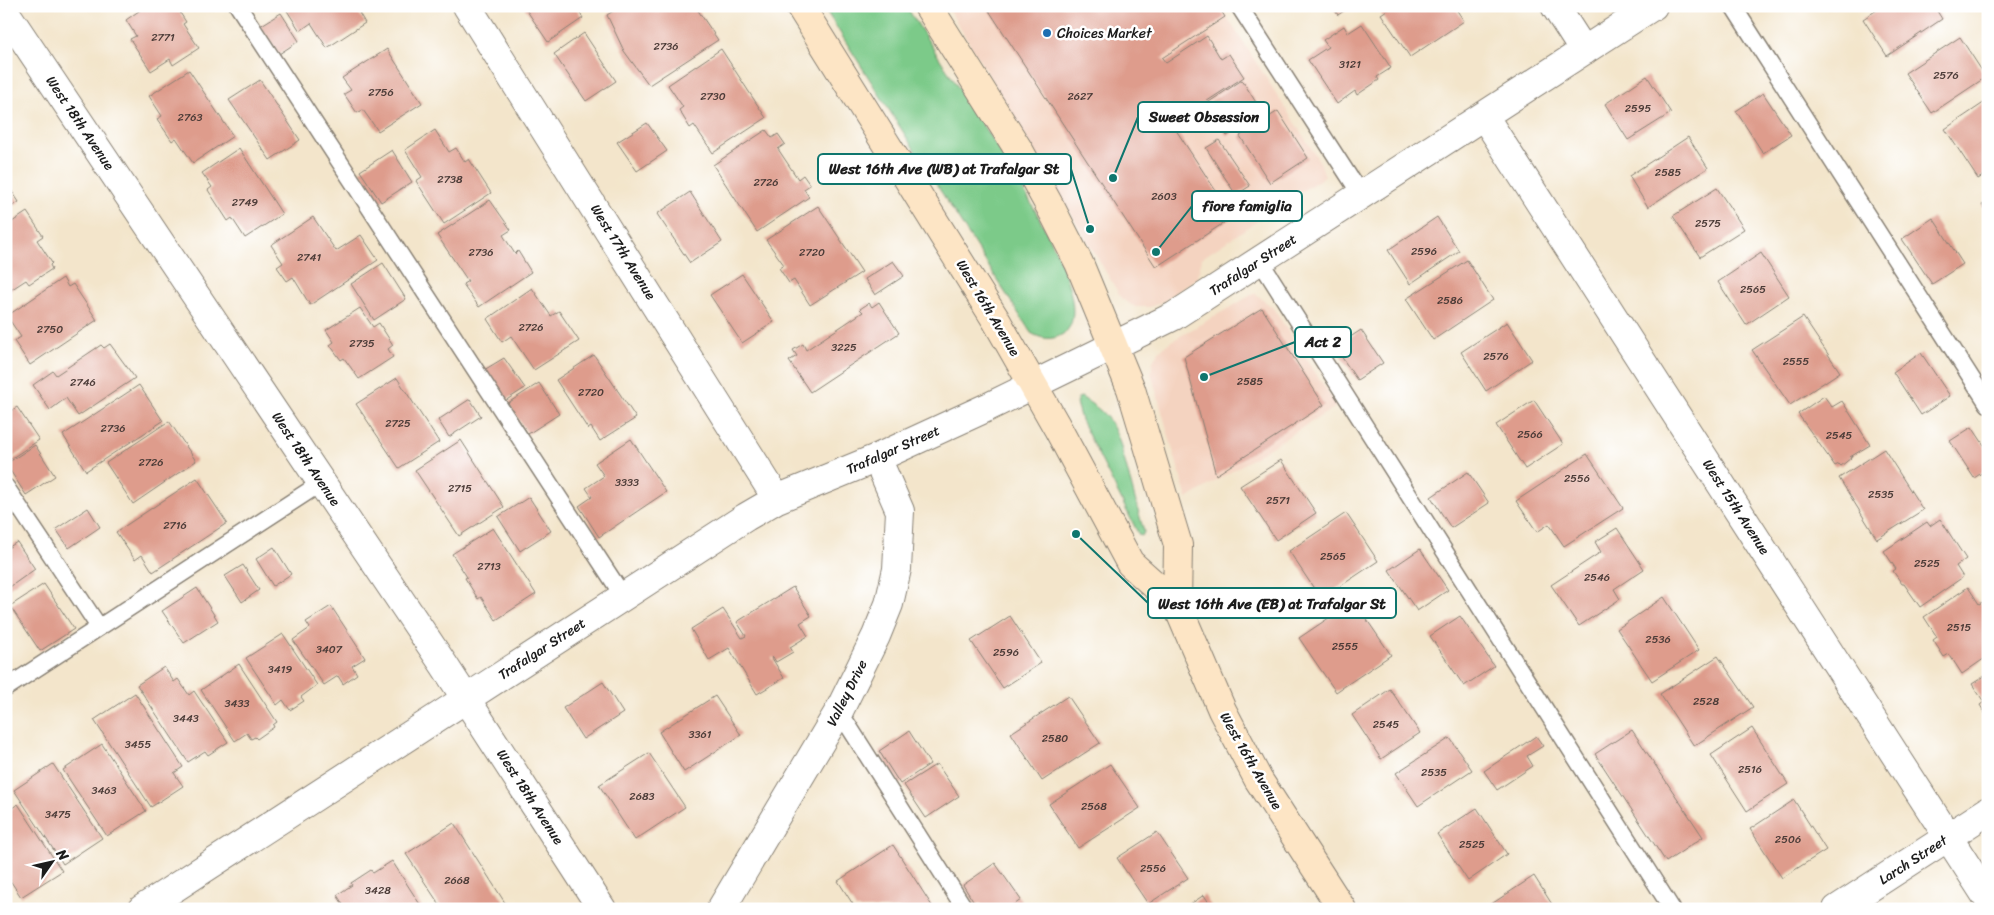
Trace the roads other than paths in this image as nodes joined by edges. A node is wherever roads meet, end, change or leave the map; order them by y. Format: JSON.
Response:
{"nodes":[{"id":1,"x":238,"y":6,"type":"edge"},
{"id":2,"x":468,"y":6,"type":"edge"},
{"id":3,"x":800,"y":6,"type":"edge"},
{"id":4,"x":928,"y":6,"type":"edge"},
{"id":5,"x":1239,"y":6,"type":"edge"},
{"id":6,"x":1555,"y":6,"type":"edge"},
{"id":7,"x":1653,"y":6,"type":"edge"},
{"id":8,"x":1733,"y":6,"type":"edge"},
{"id":9,"x":6,"y":12,"type":"edge"},
{"id":10,"x":1584,"y":51,"type":"junction"},
{"id":11,"x":1484,"y":116,"type":"junction"},
{"id":12,"x":1361,"y":195,"type":"junction"},
{"id":13,"x":1260,"y":261,"type":"junction"},
{"id":14,"x":1113,"y":346,"type":"junction"},
{"id":15,"x":1033,"y":385,"type":"junction"},
{"id":16,"x":1988,"y":404,"type":"edge"},
{"id":17,"x":877,"y":458,"type":"junction"},
{"id":18,"x":321,"y":483,"type":"junction"},
{"id":19,"x":6,"y":487,"type":"edge"},
{"id":20,"x":777,"y":499,"type":"junction"},
{"id":21,"x":623,"y":596,"type":"junction"},
{"id":22,"x":1177,"y":606,"type":"junction"},
{"id":23,"x":100,"y":627,"type":"junction"},
{"id":24,"x":6,"y":688,"type":"edge"},
{"id":25,"x":466,"y":699,"type":"junction"},
{"id":26,"x":839,"y":711,"type":"junction"},
{"id":27,"x":1988,"y":811,"type":"edge"},
{"id":28,"x":1948,"y":837,"type":"junction"},
{"id":29,"x":1988,"y":899,"type":"edge"},
{"id":30,"x":142,"y":909,"type":"edge"},
{"id":31,"x":602,"y":909,"type":"edge"},
{"id":32,"x":722,"y":909,"type":"edge"},
{"id":33,"x":965,"y":909,"type":"edge"},
{"id":34,"x":1342,"y":909,"type":"edge"},
{"id":35,"x":1672,"y":909,"type":"edge"},
{"id":36,"x":1837,"y":909,"type":"edge"}],
"edges":[{"from":1,"to":21,"type":"lane"},
{"from":2,"to":20,"type":"street","name":"West 17th Avenue"},
{"from":3,"to":15,"type":"main road","name":"West 16th Avenue"},
{"from":4,"to":14,"type":"main road","name":"West 16th Avenue"},
{"from":5,"to":12,"type":"lane"},
{"from":6,"to":10,"type":"street"},
{"from":7,"to":10,"type":"street","name":"Trafalgar Street"},
{"from":8,"to":16,"type":"lane"},
{"from":9,"to":18,"type":"street","name":"West 18th Avenue"},
{"from":10,"to":11,"type":"street","name":"Trafalgar Street"},
{"from":11,"to":12,"type":"street","name":"Trafalgar Street"},
{"from":11,"to":28,"type":"street","name":"West 15th Avenue"},
{"from":12,"to":13,"type":"street","name":"Trafalgar Street"},
{"from":13,"to":14,"type":"street","name":"Trafalgar Street"},
{"from":13,"to":35,"type":"lane"},
{"from":14,"to":15,"type":"street","name":"Trafalgar Street"},
{"from":14,"to":22,"type":"main road","name":"West 16th Avenue"},
{"from":15,"to":17,"type":"street","name":"Trafalgar Street"},
{"from":15,"to":22,"type":"main road","name":"West 16th Avenue"},
{"from":17,"to":20,"type":"street","name":"Trafalgar Street"},
{"from":17,"to":26,"type":"street","name":"Valley Drive"},
{"from":18,"to":23,"type":"lane"},
{"from":18,"to":25,"type":"street","name":"West 18th Avenue"},
{"from":19,"to":23,"type":"lane"},
{"from":20,"to":21,"type":"street","name":"Trafalgar Street"},
{"from":21,"to":25,"type":"street","name":"Trafalgar Street"},
{"from":22,"to":34,"type":"main road","name":"West 16th Avenue"},
{"from":23,"to":24,"type":"lane"},
{"from":25,"to":30,"type":"street","name":"Trafalgar Street"},
{"from":25,"to":31,"type":"street","name":"West 18th Avenue"},
{"from":26,"to":32,"type":"street","name":"Valley Drive"},
{"from":26,"to":33,"type":"lane"},
{"from":27,"to":28,"type":"street","name":"Larch Street"},
{"from":28,"to":29,"type":"street","name":"West 15th Avenue"},
{"from":28,"to":36,"type":"street","name":"Larch Street"}]}
